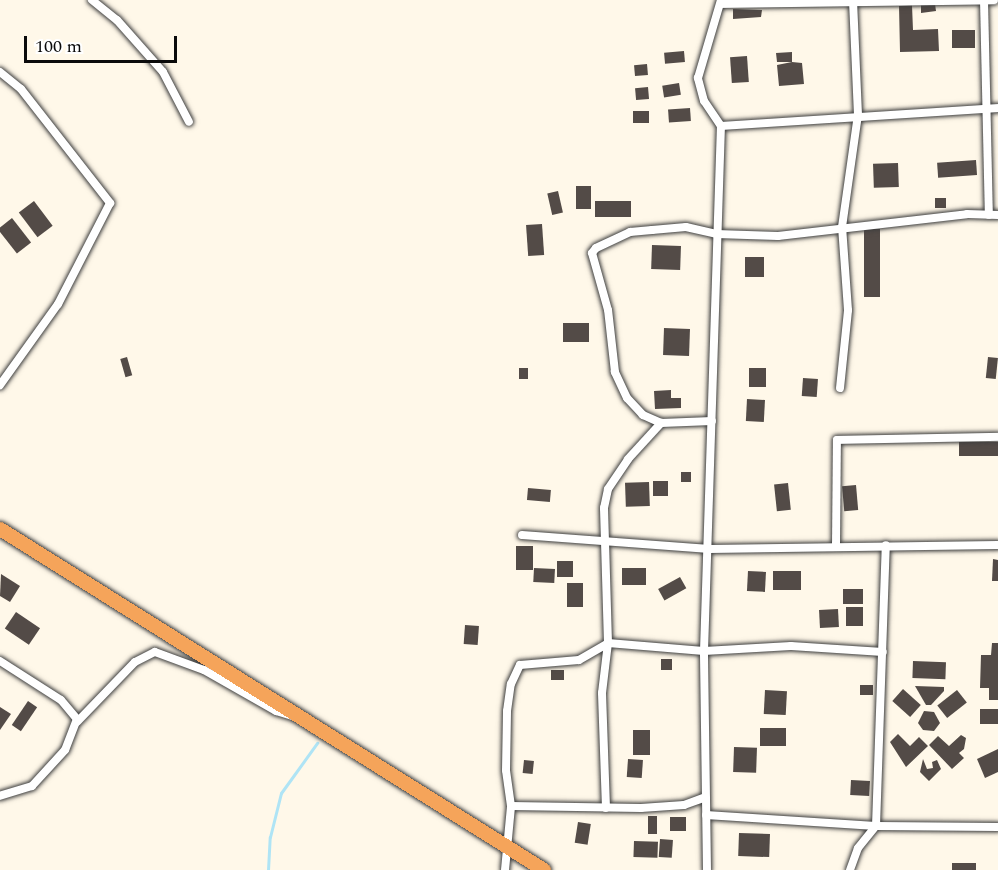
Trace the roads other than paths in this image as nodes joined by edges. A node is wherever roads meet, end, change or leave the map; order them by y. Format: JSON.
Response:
{"nodes":[{"id":1,"x":92,"y":0,"type":"edge"},
{"id":2,"x":984,"y":0,"type":"edge"},
{"id":3,"x":994,"y":0,"type":"edge"},
{"id":4,"x":853,"y":1,"type":"edge"},
{"id":5,"x":721,"y":2,"type":"edge"},
{"id":6,"x":0,"y":72,"type":"edge"},
{"id":7,"x":987,"y":108,"type":"junction"},
{"id":8,"x":998,"y":108,"type":"edge"},
{"id":9,"x":858,"y":115,"type":"junction"},
{"id":10,"x":189,"y":122,"type":"dead end"},
{"id":11,"x":721,"y":126,"type":"junction"},
{"id":12,"x":994,"y":215,"type":"edge"},
{"id":13,"x":842,"y":227,"type":"junction"},
{"id":14,"x":716,"y":234,"type":"junction"},
{"id":15,"x":0,"y":385,"type":"edge"},
{"id":16,"x":840,"y":388,"type":"dead end"},
{"id":17,"x":712,"y":421,"type":"junction"},
{"id":18,"x":661,"y":423,"type":"junction"},
{"id":19,"x":998,"y":437,"type":"edge"},
{"id":20,"x":0,"y":529,"type":"edge"},
{"id":21,"x":522,"y":535,"type":"dead end"},
{"id":22,"x":604,"y":542,"type":"junction"},
{"id":23,"x":836,"y":545,"type":"junction"},
{"id":24,"x":886,"y":545,"type":"junction"},
{"id":25,"x":998,"y":545,"type":"edge"},
{"id":26,"x":709,"y":549,"type":"junction"},
{"id":27,"x":608,"y":643,"type":"junction"},
{"id":28,"x":704,"y":651,"type":"junction"},
{"id":29,"x":883,"y":652,"type":"junction"},
{"id":30,"x":0,"y":661,"type":"edge"},
{"id":31,"x":298,"y":716,"type":"junction"},
{"id":32,"x":77,"y":722,"type":"junction"},
{"id":33,"x":0,"y":796,"type":"edge"},
{"id":34,"x":706,"y":796,"type":"junction"},
{"id":35,"x":511,"y":806,"type":"junction"},
{"id":36,"x":606,"y":808,"type":"junction"},
{"id":37,"x":706,"y":815,"type":"junction"},
{"id":38,"x":876,"y":826,"type":"junction"},
{"id":39,"x":998,"y":827,"type":"edge"},
{"id":40,"x":506,"y":849,"type":"junction"},
{"id":41,"x":505,"y":870,"type":"edge"},
{"id":42,"x":544,"y":870,"type":"edge"},
{"id":43,"x":707,"y":870,"type":"edge"},
{"id":44,"x":850,"y":870,"type":"edge"}],
"edges":[{"from":1,"to":10,"type":"street"},
{"from":2,"to":3,"type":"street"},
{"from":2,"to":4,"type":"street"},
{"from":2,"to":7,"type":"street"},
{"from":4,"to":5,"type":"street"},
{"from":4,"to":9,"type":"street"},
{"from":5,"to":11,"type":"street"},
{"from":6,"to":15,"type":"street"},
{"from":7,"to":8,"type":"street"},
{"from":7,"to":9,"type":"street"},
{"from":7,"to":12,"type":"street"},
{"from":9,"to":11,"type":"street"},
{"from":9,"to":13,"type":"street"},
{"from":11,"to":14,"type":"street"},
{"from":12,"to":13,"type":"street"},
{"from":13,"to":14,"type":"street"},
{"from":13,"to":16,"type":"street"},
{"from":14,"to":17,"type":"street"},
{"from":14,"to":18,"type":"street"},
{"from":17,"to":18,"type":"street"},
{"from":17,"to":26,"type":"street"},
{"from":18,"to":22,"type":"street"},
{"from":19,"to":23,"type":"street"},
{"from":20,"to":31,"type":"highway"},
{"from":21,"to":22,"type":"street"},
{"from":22,"to":26,"type":"street"},
{"from":22,"to":27,"type":"street"},
{"from":23,"to":24,"type":"street"},
{"from":23,"to":26,"type":"street"},
{"from":24,"to":25,"type":"street"},
{"from":24,"to":29,"type":"street"},
{"from":26,"to":28,"type":"street"},
{"from":27,"to":28,"type":"street"},
{"from":27,"to":35,"type":"street"},
{"from":27,"to":36,"type":"street"},
{"from":28,"to":29,"type":"street"},
{"from":28,"to":34,"type":"street"},
{"from":29,"to":38,"type":"street"},
{"from":30,"to":32,"type":"street"},
{"from":31,"to":32,"type":"street"},
{"from":31,"to":40,"type":"highway"},
{"from":32,"to":33,"type":"street"},
{"from":34,"to":36,"type":"street"},
{"from":34,"to":37,"type":"street"},
{"from":35,"to":36,"type":"street"},
{"from":35,"to":40,"type":"street"},
{"from":37,"to":38,"type":"street"},
{"from":37,"to":43,"type":"street"},
{"from":38,"to":39,"type":"street"},
{"from":38,"to":44,"type":"street"},
{"from":40,"to":41,"type":"street"},
{"from":40,"to":42,"type":"highway"}]}
